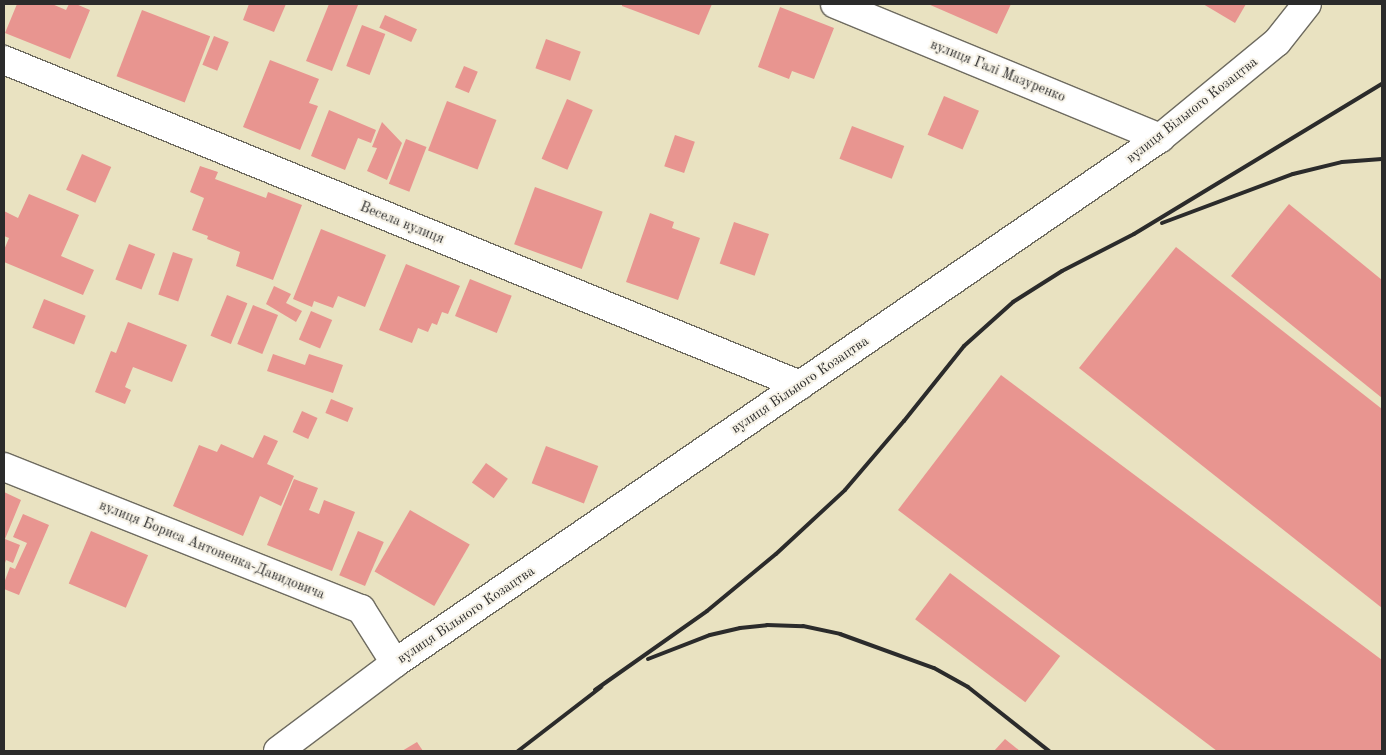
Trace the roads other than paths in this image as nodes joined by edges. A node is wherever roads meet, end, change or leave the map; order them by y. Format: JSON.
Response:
{"nodes":[{"id":1,"x":835,"y":4,"type":"edge"},
{"id":2,"x":1306,"y":4,"type":"edge"},
{"id":3,"x":4,"y":60,"type":"edge"},
{"id":4,"x":1160,"y":138,"type":"junction"},
{"id":5,"x":800,"y":385,"type":"junction"},
{"id":6,"x":4,"y":467,"type":"edge"},
{"id":7,"x":395,"y":663,"type":"junction"},
{"id":8,"x":278,"y":751,"type":"edge"}],
"edges":[{"from":1,"to":4,"type":"street","name":"вулиця Галі Мазуренко"},
{"from":2,"to":4,"type":"street","name":"вулиця Вільного Козацтва"},
{"from":3,"to":5,"type":"street","name":"Весела вулиця"},
{"from":4,"to":5,"type":"street","name":"вулиця Вільного Козацтва"},
{"from":5,"to":7,"type":"street","name":"вулиця Вільного Козацтва"},
{"from":6,"to":7,"type":"street","name":"вулиця Бориса Антоненка-Давидовича"},
{"from":7,"to":8,"type":"street","name":"вулиця Вільного Козацтва"}]}
